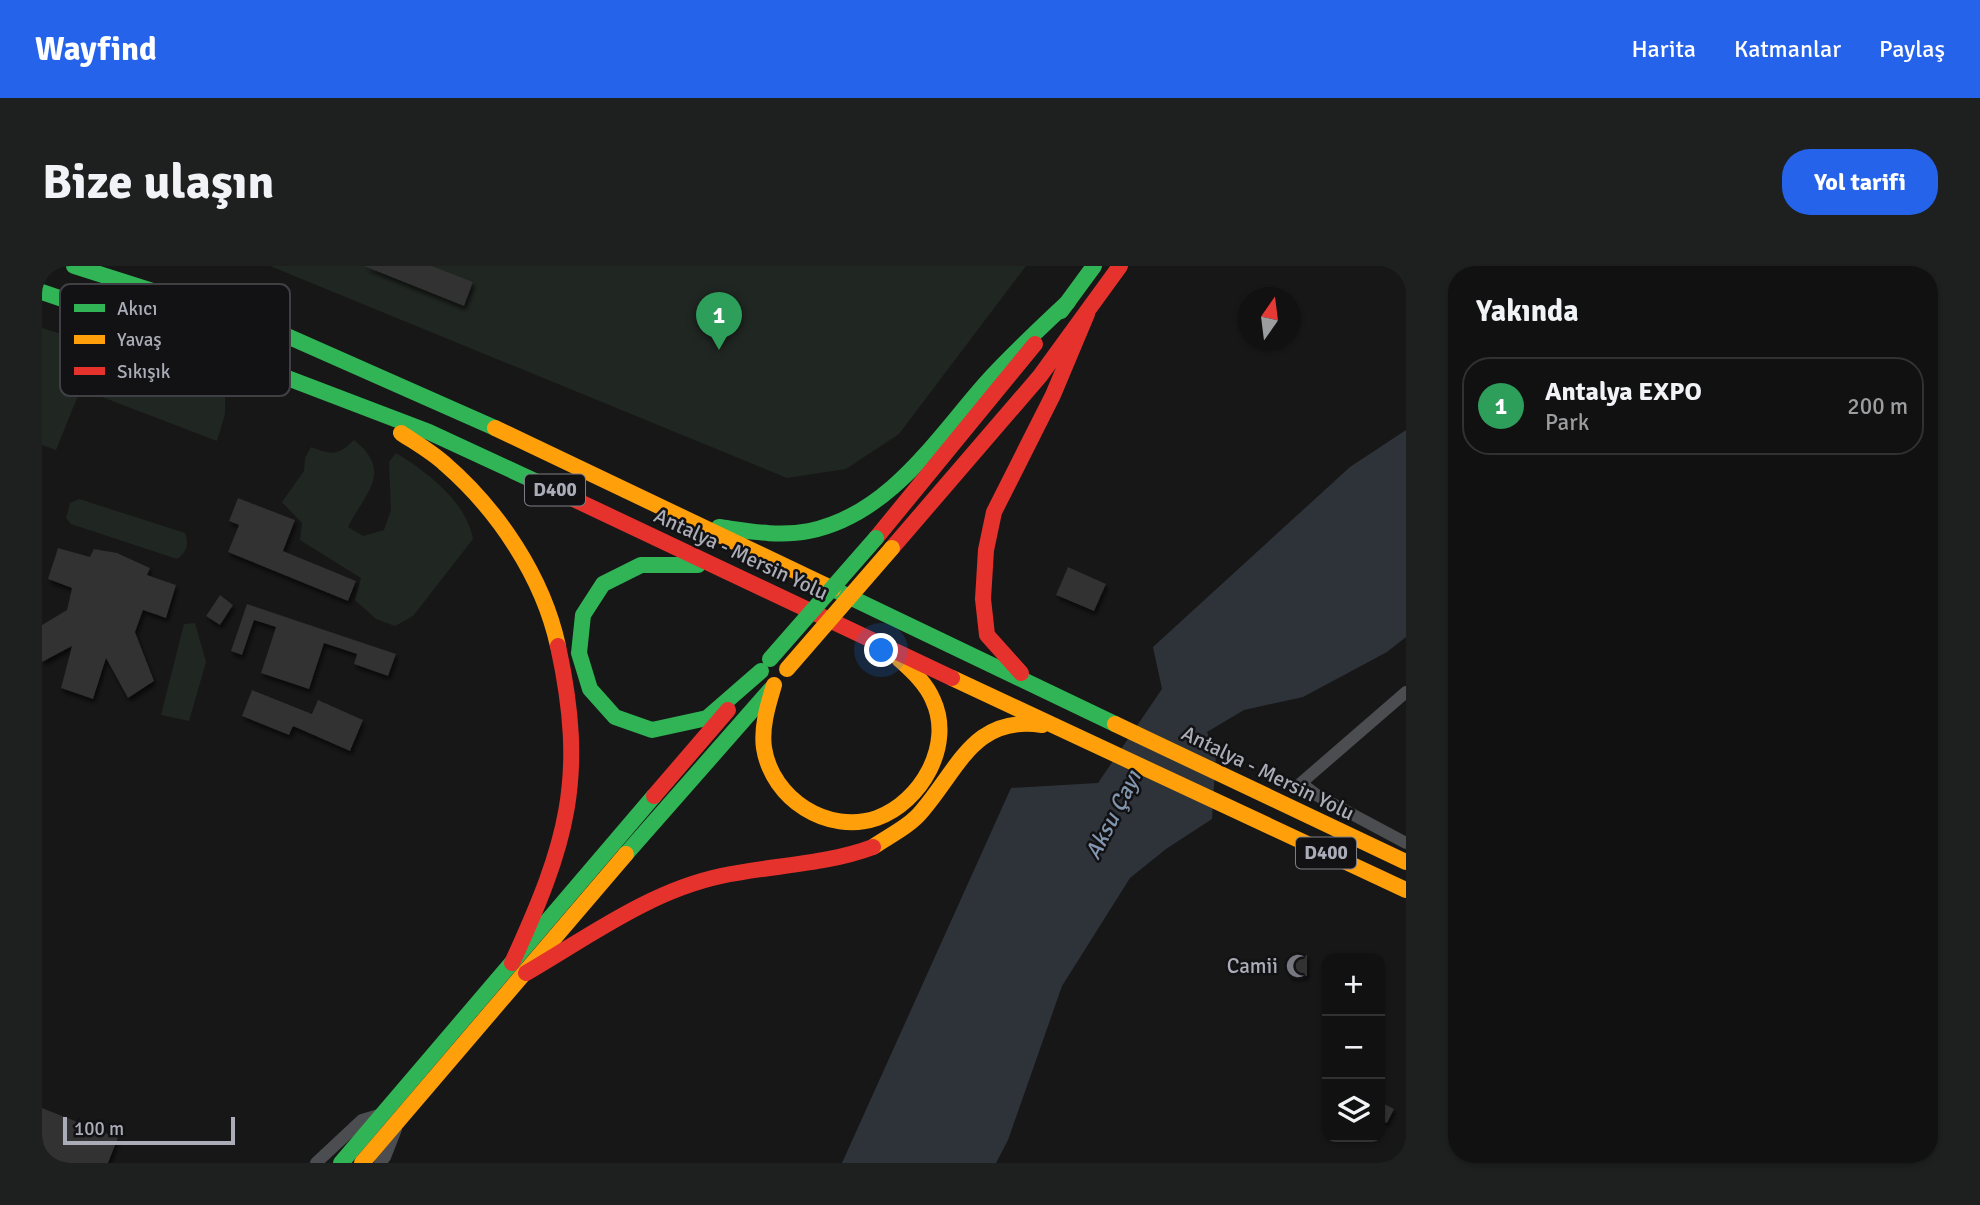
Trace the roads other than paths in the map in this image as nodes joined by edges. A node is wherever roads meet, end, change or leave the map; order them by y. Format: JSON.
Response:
{"nodes":[{"id":1,"x":74,"y":266,"type":"edge"},
{"id":2,"x":1094,"y":266,"type":"edge"},
{"id":3,"x":1121,"y":266,"type":"edge"},
{"id":4,"x":128,"y":284,"type":"edge"},
{"id":5,"x":42,"y":292,"type":"edge"},
{"id":6,"x":60,"y":298,"type":"edge"},
{"id":7,"x":1068,"y":302,"type":"junction"},
{"id":8,"x":1087,"y":314,"type":"junction"},
{"id":9,"x":290,"y":337,"type":"edge"},
{"id":10,"x":290,"y":380,"type":"edge"},
{"id":11,"x":334,"y":396,"type":"junction"},
{"id":12,"x":697,"y":524,"type":"junction"},
{"id":13,"x":727,"y":570,"type":"junction"},
{"id":14,"x":881,"y":643,"type":"junction"},
{"id":15,"x":766,"y":665,"type":"junction"},
{"id":16,"x":1028,"y":681,"type":"junction"},
{"id":17,"x":774,"y":685,"type":"junction"},
{"id":18,"x":1406,"y":692,"type":"edge"},
{"id":19,"x":1052,"y":726,"type":"junction"},
{"id":20,"x":1406,"y":843,"type":"edge"},
{"id":21,"x":1406,"y":862,"type":"edge"},
{"id":22,"x":1406,"y":890,"type":"edge"},
{"id":23,"x":512,"y":963,"type":"junction"},
{"id":24,"x":526,"y":973,"type":"junction"},
{"id":25,"x":392,"y":1118,"type":"junction"},
{"id":26,"x":316,"y":1163,"type":"edge"},
{"id":27,"x":341,"y":1163,"type":"edge"},
{"id":28,"x":362,"y":1163,"type":"edge"},
{"id":29,"x":380,"y":1163,"type":"edge"}],
"edges":[{"from":1,"to":4,"type":"main road","name":"Antalya - Mersin Yolu","number":"D400"},
{"from":2,"to":7,"type":"main road"},
{"from":3,"to":8,"type":"main road"},
{"from":5,"to":6,"type":"main road","name":"Antalya - Mersin Yolu","number":"D400"},
{"from":7,"to":12,"type":"main road"},
{"from":7,"to":15,"type":"main road","bridge":true},
{"from":8,"to":16,"type":"main road"},
{"from":8,"to":17,"type":"main road","bridge":true},
{"from":9,"to":12,"type":"main road","name":"Antalya - Mersin Yolu","number":"D400"},
{"from":10,"to":11,"type":"main road","name":"Antalya - Mersin Yolu","number":"D400"},
{"from":11,"to":13,"type":"main road","name":"Antalya - Mersin Yolu","number":"D400"},
{"from":11,"to":23,"type":"main road"},
{"from":12,"to":16,"type":"main road","name":"Antalya - Mersin Yolu","number":"D400"},
{"from":13,"to":14,"type":"main road","name":"Antalya - Mersin Yolu","number":"D400"},
{"from":13,"to":15,"type":"main road"},
{"from":14,"to":17,"type":"main road"},
{"from":14,"to":19,"type":"main road","name":"Antalya - Mersin Yolu","number":"D400"},
{"from":15,"to":23,"type":"main road"},
{"from":16,"to":21,"type":"main road","name":"Antalya - Mersin Yolu","number":"D400"},
{"from":17,"to":24,"type":"main road"},
{"from":18,"to":20,"type":"street"},
{"from":19,"to":22,"type":"main road","name":"Antalya - Mersin Yolu","number":"D400"},
{"from":19,"to":24,"type":"main road"},
{"from":23,"to":25,"type":"main road"},
{"from":24,"to":25,"type":"main road"},
{"from":25,"to":26,"type":"street"},
{"from":25,"to":27,"type":"main road"},
{"from":25,"to":28,"type":"main road"},
{"from":25,"to":29,"type":"street"}]}
